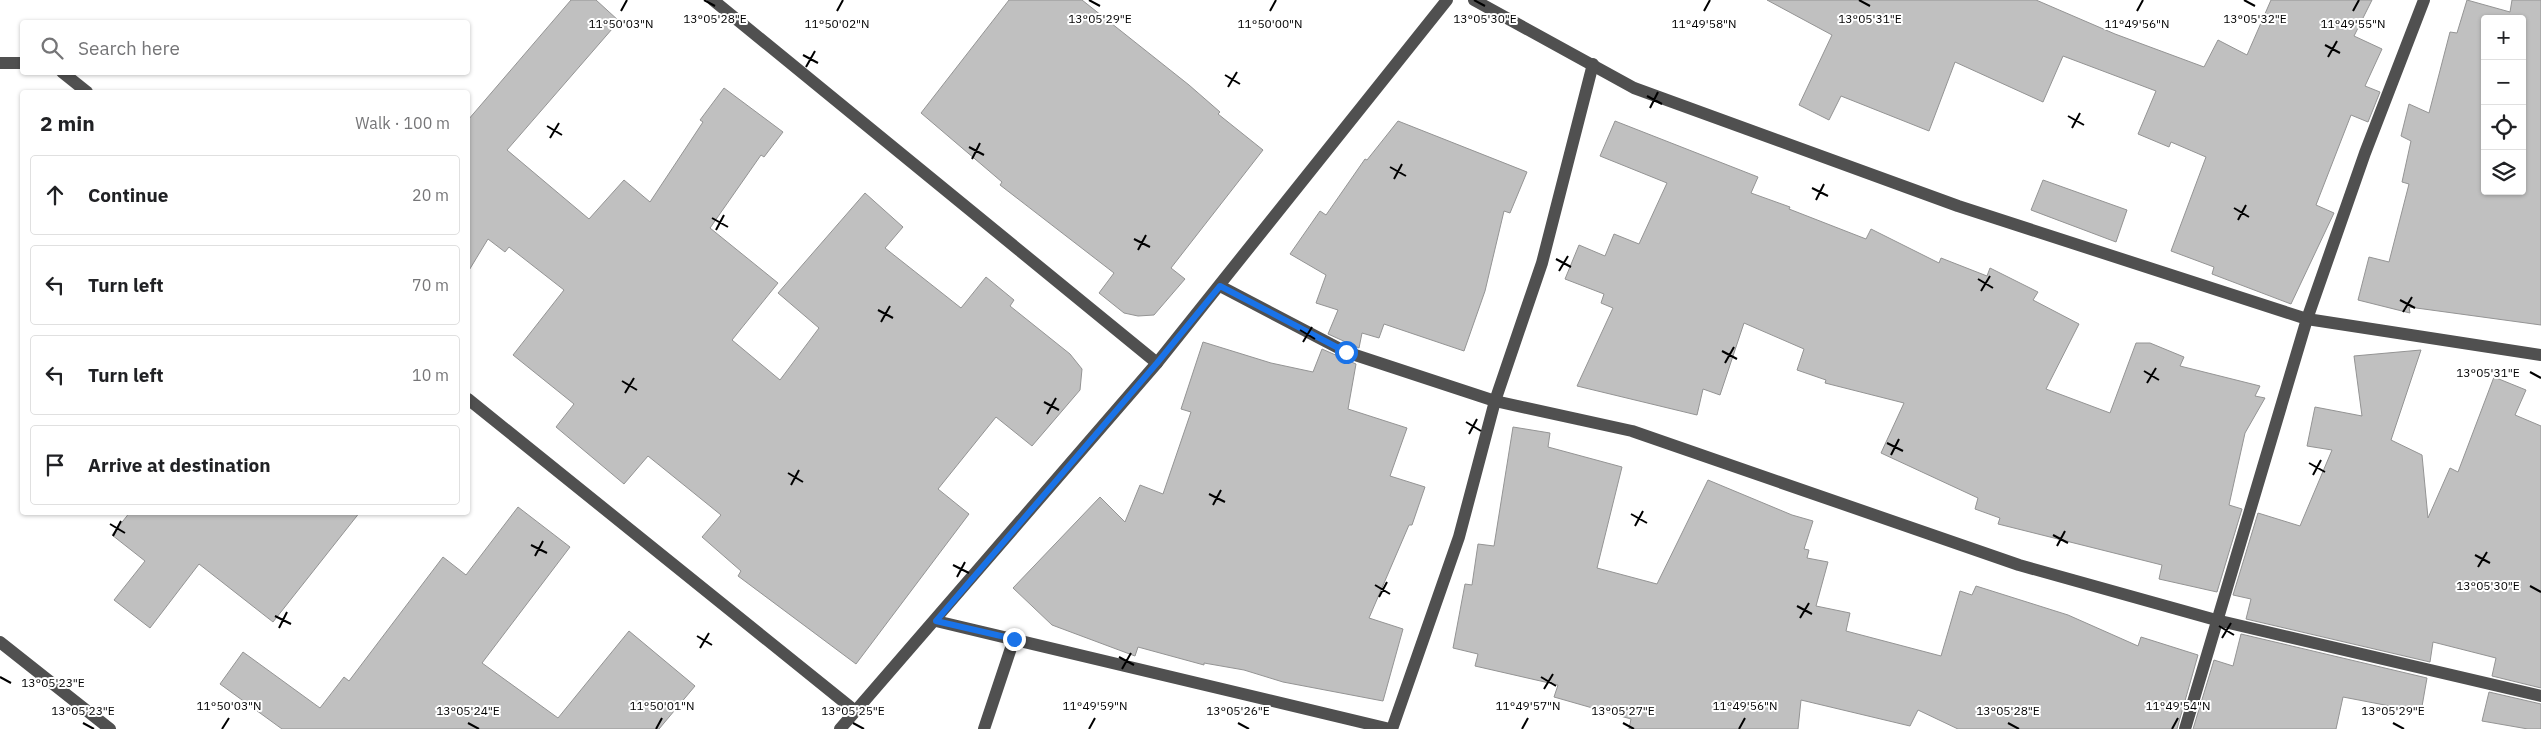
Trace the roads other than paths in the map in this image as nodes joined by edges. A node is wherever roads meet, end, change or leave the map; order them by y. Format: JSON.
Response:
{"nodes":[{"id":1,"x":713,"y":0,"type":"edge"},
{"id":2,"x":1447,"y":0,"type":"edge"},
{"id":3,"x":1474,"y":0,"type":"edge"},
{"id":4,"x":2424,"y":0,"type":"edge"},
{"id":5,"x":0,"y":63,"type":"edge"},
{"id":6,"x":20,"y":63,"type":"edge"},
{"id":7,"x":1593,"y":64,"type":"junction"},
{"id":8,"x":66,"y":75,"type":"edge"},
{"id":9,"x":84,"y":90,"type":"edge"},
{"id":10,"x":1220,"y":286,"type":"junction"},
{"id":11,"x":2307,"y":319,"type":"junction"},
{"id":12,"x":2541,"y":355,"type":"edge"},
{"id":13,"x":1157,"y":363,"type":"junction"},
{"id":14,"x":470,"y":401,"type":"edge"},
{"id":15,"x":1495,"y":401,"type":"junction"},
{"id":16,"x":2216,"y":620,"type":"junction"},
{"id":17,"x":936,"y":621,"type":"junction"},
{"id":18,"x":1014,"y":639,"type":"junction"},
{"id":19,"x":0,"y":642,"type":"edge"},
{"id":20,"x":2541,"y":696,"type":"edge"},
{"id":21,"x":854,"y":710,"type":"junction"},
{"id":22,"x":110,"y":729,"type":"edge"},
{"id":23,"x":840,"y":729,"type":"edge"},
{"id":24,"x":984,"y":729,"type":"edge"},
{"id":25,"x":1391,"y":729,"type":"edge"},
{"id":26,"x":2185,"y":729,"type":"edge"}],
"edges":[{"from":1,"to":13,"type":"street"},
{"from":2,"to":10,"type":"street"},
{"from":3,"to":7,"type":"street"},
{"from":4,"to":11,"type":"street"},
{"from":5,"to":6,"type":"street"},
{"from":7,"to":11,"type":"street"},
{"from":7,"to":15,"type":"street"},
{"from":8,"to":9,"type":"street"},
{"from":10,"to":13,"type":"street"},
{"from":10,"to":15,"type":"street"},
{"from":11,"to":12,"type":"street"},
{"from":11,"to":16,"type":"street"},
{"from":13,"to":17,"type":"street"},
{"from":14,"to":21,"type":"street"},
{"from":15,"to":16,"type":"street"},
{"from":15,"to":25,"type":"street"},
{"from":16,"to":20,"type":"street"},
{"from":16,"to":26,"type":"street"},
{"from":17,"to":18,"type":"street"},
{"from":17,"to":21,"type":"street"},
{"from":18,"to":24,"type":"street"},
{"from":18,"to":25,"type":"street"},
{"from":19,"to":22,"type":"street"},
{"from":21,"to":23,"type":"street"}]}
